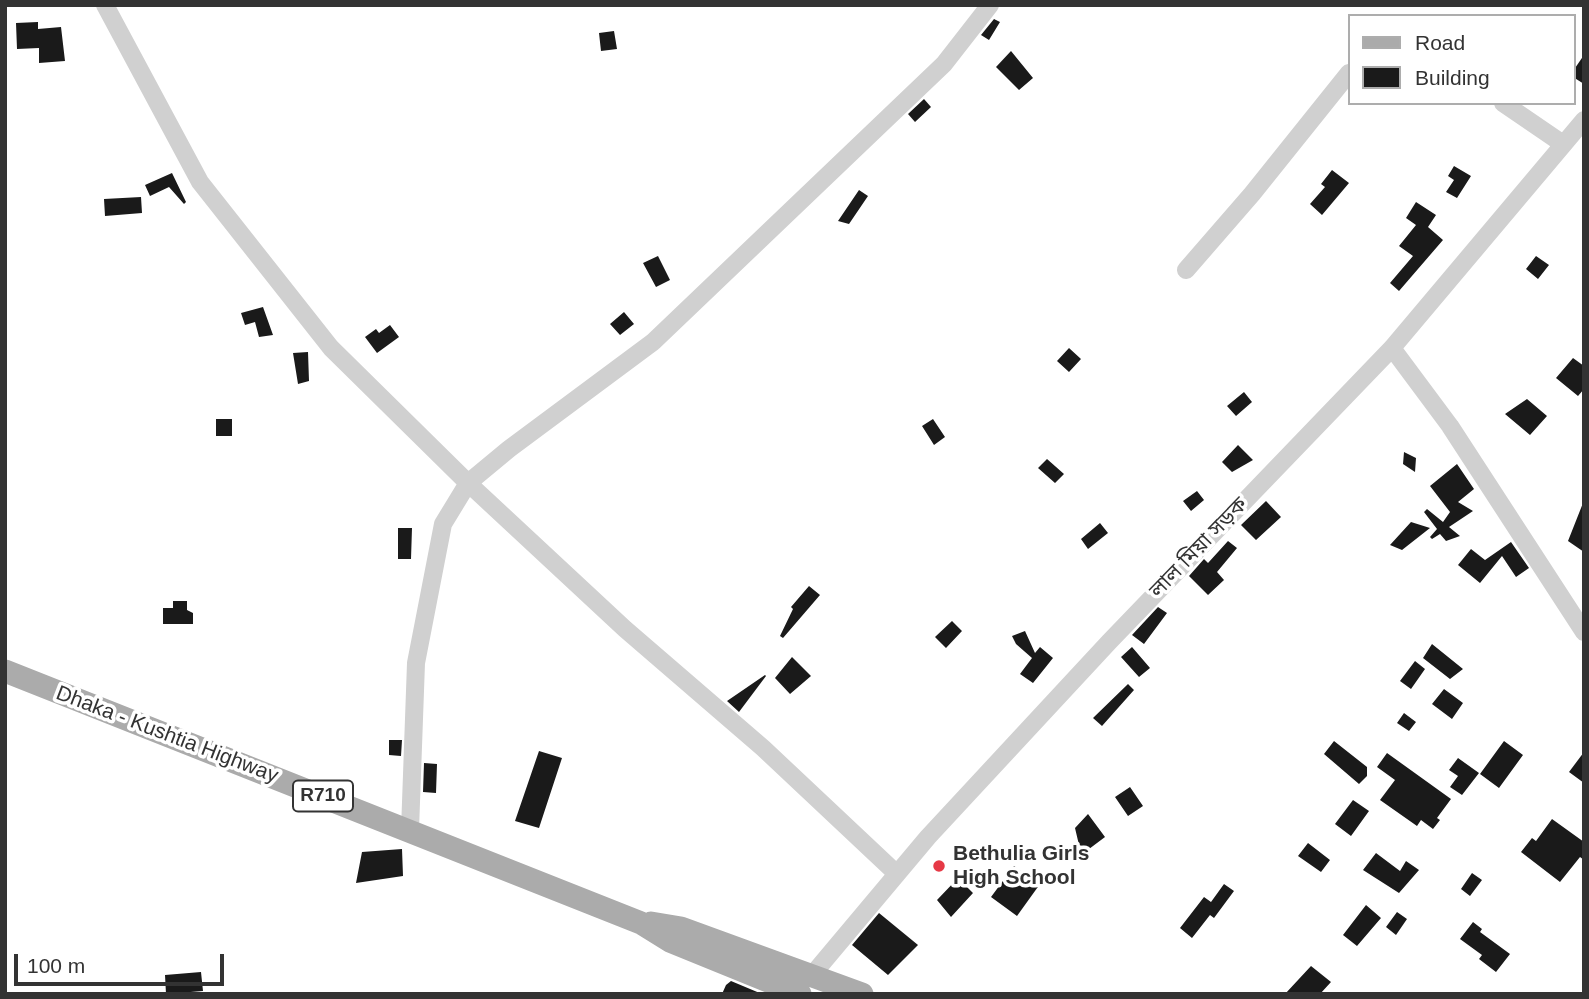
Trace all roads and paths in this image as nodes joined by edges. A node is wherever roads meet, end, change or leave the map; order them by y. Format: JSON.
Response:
{"nodes":[{"id":1,"x":105,"y":5,"type":"edge"},
{"id":2,"x":990,"y":5,"type":"edge"},
{"id":3,"x":1348,"y":74,"type":"edge"},
{"id":4,"x":1506,"y":105,"type":"edge"},
{"id":5,"x":1584,"y":120,"type":"edge"},
{"id":6,"x":1563,"y":144,"type":"junction"},
{"id":7,"x":1186,"y":270,"type":"dead end"},
{"id":8,"x":1392,"y":348,"type":"junction"},
{"id":9,"x":468,"y":483,"type":"junction"},
{"id":10,"x":1584,"y":632,"type":"edge"},
{"id":11,"x":5,"y":671,"type":"edge"},
{"id":12,"x":410,"y":830,"type":"junction"},
{"id":13,"x":897,"y":874,"type":"junction"},
{"id":14,"x":641,"y":923,"type":"junction"},
{"id":15,"x":813,"y":974,"type":"junction"},
{"id":16,"x":800,"y":994,"type":"edge"},
{"id":17,"x":862,"y":994,"type":"edge"}],
"edges":[{"from":1,"to":9,"type":"street"},
{"from":2,"to":9,"type":"street"},
{"from":3,"to":7,"type":"street"},
{"from":4,"to":6,"type":"street"},
{"from":5,"to":6,"type":"street","name":"লাল মিয়া সড়ক"},
{"from":6,"to":8,"type":"street","name":"লাল মিয়া সড়ক"},
{"from":8,"to":10,"type":"street"},
{"from":8,"to":13,"type":"street","name":"লাল মিয়া সড়ক"},
{"from":9,"to":12,"type":"street"},
{"from":9,"to":13,"type":"street"},
{"from":11,"to":12,"type":"main road","name":"Dhaka - Kushtia Highway","number":"R710"},
{"from":12,"to":14,"type":"main road","name":"Dhaka - Kushtia Highway","number":"R710"},
{"from":13,"to":15,"type":"street","name":"লাল মিয়া সড়ক"},
{"from":14,"to":15,"type":"main road","name":"Dhaka - Kushtia Highway","number":"R710"},
{"from":14,"to":16,"type":"main road","name":"Dhaka - Kushtia Highway","number":"R710"},
{"from":15,"to":17,"type":"main road","name":"Dhaka - Kushtia Highway","number":"R710"}]}
